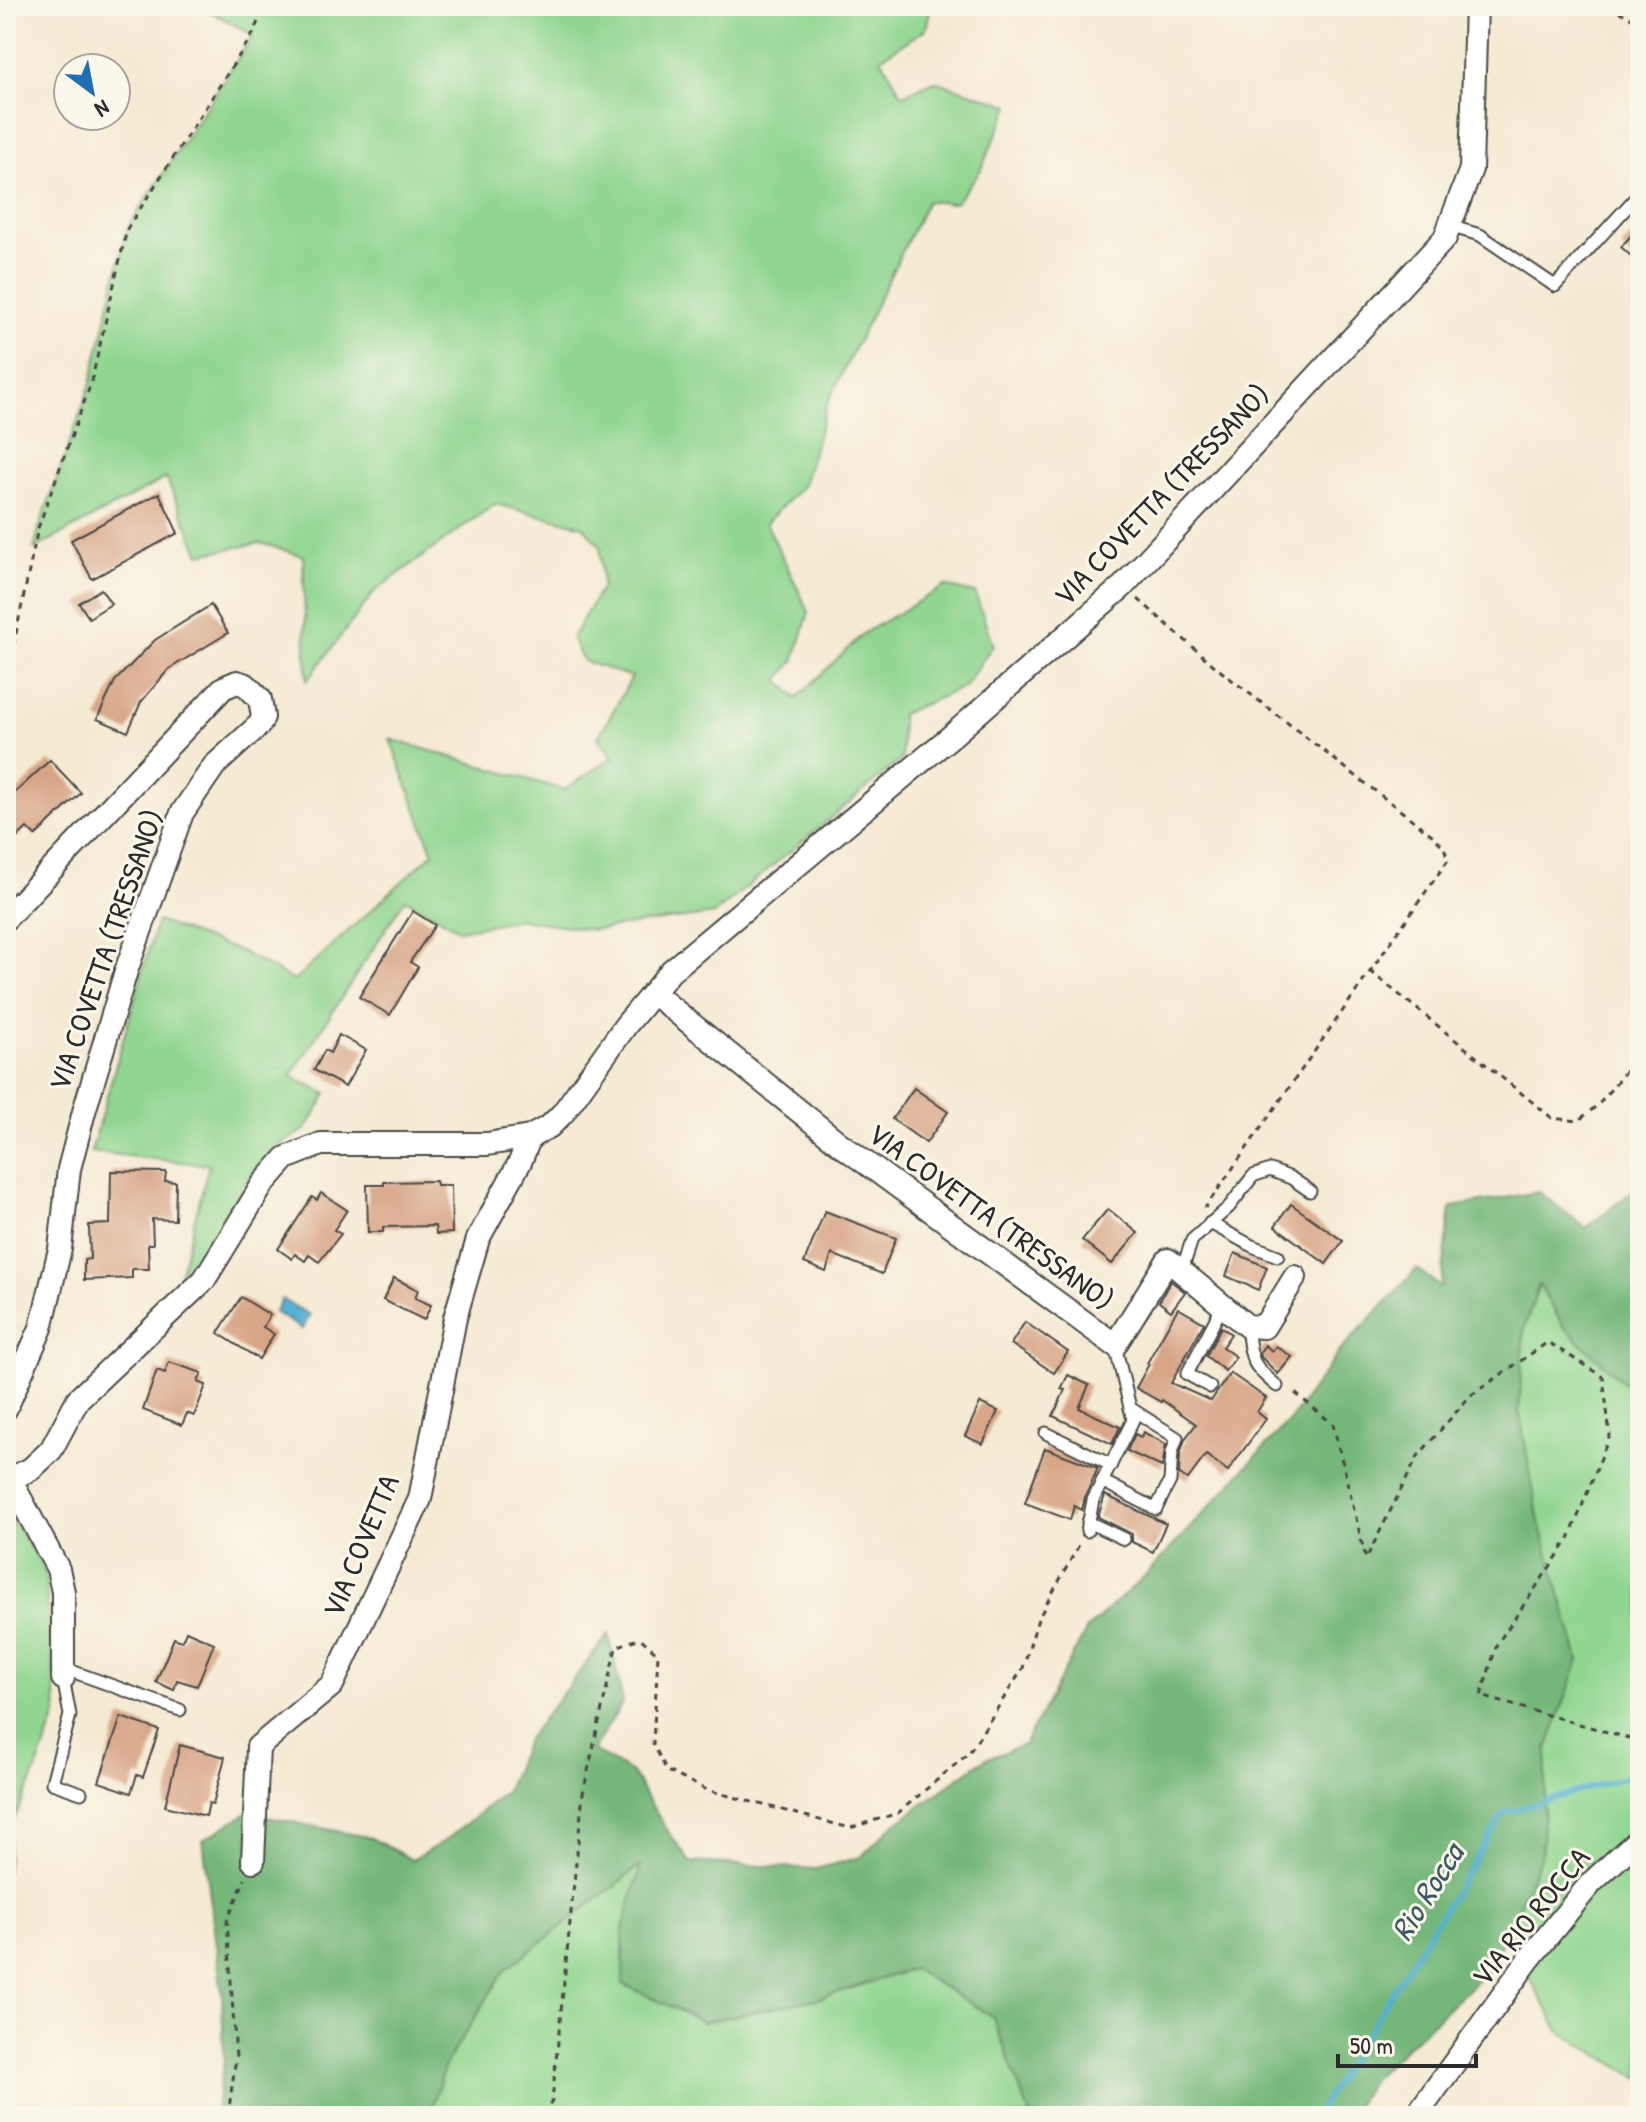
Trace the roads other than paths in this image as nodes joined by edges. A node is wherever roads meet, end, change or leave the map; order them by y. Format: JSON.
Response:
{"nodes":[{"id":1,"x":1476,"y":6,"type":"edge"},
{"id":2,"x":1640,"y":193,"type":"edge"},
{"id":3,"x":1449,"y":226,"type":"junction"},
{"id":4,"x":6,"y":918,"type":"edge"},
{"id":5,"x":653,"y":993,"type":"junction"},
{"id":6,"x":530,"y":1137,"type":"junction"},
{"id":7,"x":1310,"y":1191,"type":"dead end"},
{"id":8,"x":1210,"y":1223,"type":"junction"},
{"id":9,"x":1278,"y":1256,"type":"dead end"},
{"id":10,"x":1182,"y":1270,"type":"junction"},
{"id":11,"x":1295,"y":1277,"type":"dead end"},
{"id":12,"x":1223,"y":1305,"type":"junction"},
{"id":13,"x":1247,"y":1326,"type":"junction"},
{"id":14,"x":1115,"y":1345,"type":"junction"},
{"id":15,"x":1277,"y":1386,"type":"dead end"},
{"id":16,"x":1210,"y":1387,"type":"dead end"},
{"id":17,"x":6,"y":1408,"type":"edge"},
{"id":18,"x":1130,"y":1408,"type":"junction"},
{"id":19,"x":1046,"y":1433,"type":"dead end"},
{"id":20,"x":1111,"y":1465,"type":"junction"},
{"id":21,"x":8,"y":1478,"type":"edge"},
{"id":22,"x":1102,"y":1481,"type":"junction"},
{"id":23,"x":1124,"y":1539,"type":"dead end"},
{"id":24,"x":63,"y":1673,"type":"junction"},
{"id":25,"x":180,"y":1710,"type":"dead end"},
{"id":26,"x":81,"y":1793,"type":"dead end"},
{"id":27,"x":1640,"y":1838,"type":"edge"},
{"id":28,"x":253,"y":1861,"type":"road end"},
{"id":29,"x":1416,"y":2116,"type":"edge"}],
"edges":[{"from":1,"to":3,"type":"street","name":"VIA COVETTA (TRESSANO)"},
{"from":2,"to":3,"type":"lane"},
{"from":3,"to":5,"type":"street","name":"VIA COVETTA (TRESSANO)"},
{"from":4,"to":17,"type":"street","name":"VIA COVETTA (TRESSANO)"},
{"from":5,"to":6,"type":"street","name":"VIA COVETTA (TRESSANO)"},
{"from":5,"to":14,"type":"street","name":"VIA COVETTA (TRESSANO)"},
{"from":6,"to":21,"type":"street","name":"VIA COVETTA (TRESSANO)"},
{"from":6,"to":28,"type":"street","name":"VIA COVETTA"},
{"from":7,"to":8,"type":"lane"},
{"from":8,"to":9,"type":"lane"},
{"from":8,"to":10,"type":"lane"},
{"from":10,"to":12,"type":"street"},
{"from":10,"to":14,"type":"street","name":"VIA COVETTA (TRESSANO)"},
{"from":11,"to":13,"type":"street"},
{"from":12,"to":13,"type":"street"},
{"from":12,"to":16,"type":"lane"},
{"from":13,"to":15,"type":"lane"},
{"from":14,"to":18,"type":"lane"},
{"from":18,"to":20,"type":"lane"},
{"from":18,"to":22,"type":"lane"},
{"from":19,"to":20,"type":"lane"},
{"from":20,"to":22,"type":"lane"},
{"from":21,"to":24,"type":"street"},
{"from":22,"to":23,"type":"lane"},
{"from":24,"to":25,"type":"lane"},
{"from":24,"to":26,"type":"lane"},
{"from":27,"to":29,"type":"street","name":"VIA RIO ROCCA"}]}
